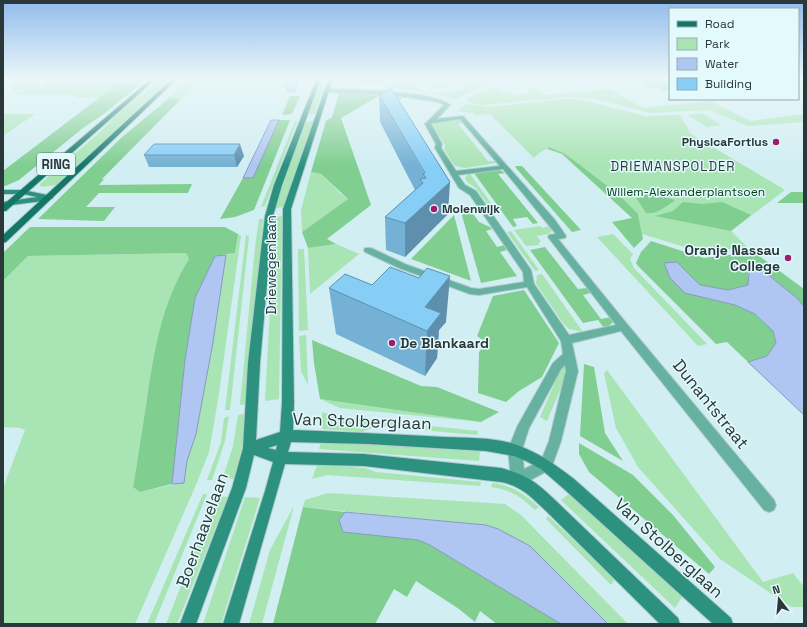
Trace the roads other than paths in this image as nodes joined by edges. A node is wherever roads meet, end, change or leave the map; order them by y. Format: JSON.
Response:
{"nodes":[{"id":1,"x":121,"y":107,"type":"edge"},
{"id":2,"x":145,"y":107,"type":"edge"},
{"id":3,"x":308,"y":107,"type":"edge"},
{"id":4,"x":321,"y":107,"type":"edge"},
{"id":5,"x":445,"y":107,"type":"edge"},
{"id":6,"x":432,"y":121,"type":"junction"},
{"id":7,"x":504,"y":167,"type":"junction"},
{"id":8,"x":454,"y":173,"type":"junction"},
{"id":9,"x":3,"y":192,"type":"edge"},
{"id":10,"x":23,"y":192,"type":"junction"},
{"id":11,"x":49,"y":198,"type":"junction"},
{"id":12,"x":6,"y":204,"type":"edge"},
{"id":13,"x":3,"y":209,"type":"edge"},
{"id":14,"x":3,"y":240,"type":"edge"},
{"id":15,"x":368,"y":250,"type":"dead end"},
{"id":16,"x":529,"y":284,"type":"junction"},
{"id":17,"x":623,"y":327,"type":"junction"},
{"id":18,"x":566,"y":340,"type":"junction"},
{"id":19,"x":569,"y":356,"type":"junction"},
{"id":20,"x":286,"y":436,"type":"junction"},
{"id":21,"x":249,"y":448,"type":"junction"},
{"id":22,"x":515,"y":450,"type":"junction"},
{"id":23,"x":281,"y":458,"type":"junction"},
{"id":24,"x":546,"y":465,"type":"junction"},
{"id":25,"x":518,"y":479,"type":"junction"},
{"id":26,"x":770,"y":505,"type":"dead end"},
{"id":27,"x":188,"y":624,"type":"edge"},
{"id":28,"x":231,"y":624,"type":"edge"},
{"id":29,"x":672,"y":624,"type":"edge"},
{"id":30,"x":725,"y":624,"type":"edge"}],
"edges":[{"from":1,"to":10,"type":"main road","number":"RING"},
{"from":2,"to":11,"type":"main road","number":"RING"},
{"from":3,"to":21,"type":"street","name":"Driewegenlaan"},
{"from":4,"to":20,"type":"street","name":"Driewegenlaan"},
{"from":5,"to":6,"type":"street"},
{"from":6,"to":7,"type":"street","name":"Dunantstraat"},
{"from":6,"to":8,"type":"street"},
{"from":7,"to":8,"type":"street"},
{"from":7,"to":17,"type":"street","name":"Dunantstraat"},
{"from":8,"to":16,"type":"street"},
{"from":9,"to":10,"type":"street"},
{"from":10,"to":11,"type":"street"},
{"from":10,"to":12,"type":"main road","number":"RING"},
{"from":11,"to":12,"type":"street"},
{"from":11,"to":14,"type":"main road","number":"RING"},
{"from":12,"to":13,"type":"main road","number":"RING"},
{"from":15,"to":16,"type":"street"},
{"from":16,"to":18,"type":"street"},
{"from":17,"to":18,"type":"street"},
{"from":17,"to":26,"type":"street","name":"Dunantstraat"},
{"from":18,"to":19,"type":"street"},
{"from":19,"to":22,"type":"street"},
{"from":19,"to":24,"type":"street"},
{"from":20,"to":21,"type":"street","name":"Van Stolberglaan"},
{"from":20,"to":22,"type":"street","name":"Van Stolberglaan"},
{"from":20,"to":23,"type":"street","name":"Driewegenlaan"},
{"from":21,"to":23,"type":"street"},
{"from":21,"to":27,"type":"street","name":"Boerhaavelaan"},
{"from":22,"to":24,"type":"street","name":"Van Stolberglaan"},
{"from":22,"to":25,"type":"street"},
{"from":23,"to":25,"type":"street"},
{"from":23,"to":28,"type":"street"},
{"from":24,"to":25,"type":"street"},
{"from":24,"to":30,"type":"street","name":"Van Stolberglaan"},
{"from":25,"to":29,"type":"street"}]}
